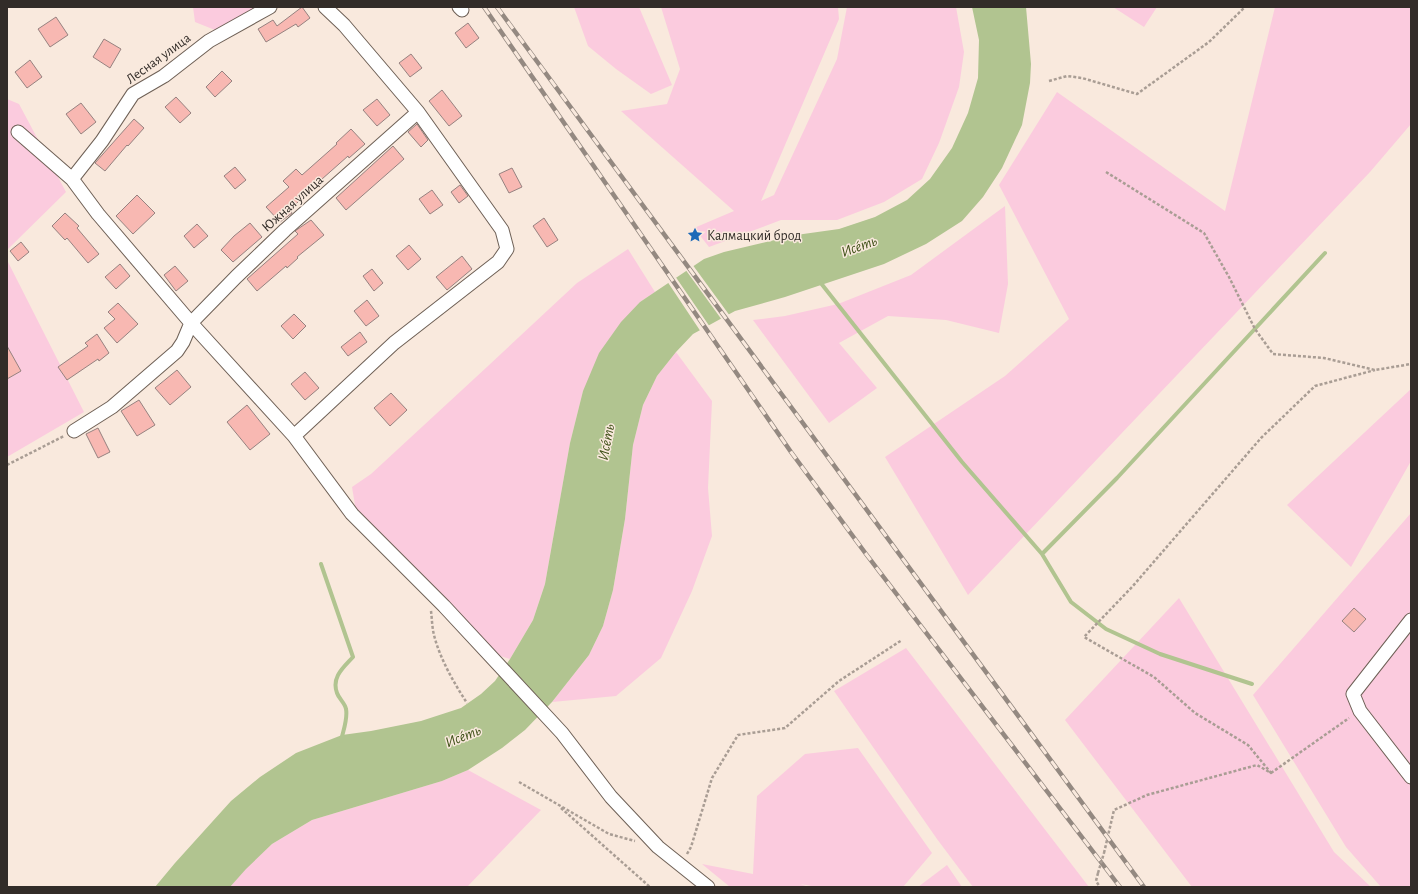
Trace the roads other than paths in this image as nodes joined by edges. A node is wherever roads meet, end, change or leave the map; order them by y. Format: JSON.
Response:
{"nodes":[{"id":1,"x":270,"y":7,"type":"edge"},
{"id":2,"x":325,"y":7,"type":"edge"},
{"id":3,"x":418,"y":112,"type":"junction"},
{"id":4,"x":18,"y":132,"type":"dead end"},
{"id":5,"x":72,"y":179,"type":"junction"},
{"id":6,"x":191,"y":323,"type":"junction"},
{"id":7,"x":74,"y":431,"type":"road end"},
{"id":8,"x":294,"y":436,"type":"junction"},
{"id":9,"x":1411,"y":620,"type":"edge"},
{"id":10,"x":1411,"y":777,"type":"edge"},
{"id":11,"x":708,"y":887,"type":"edge"}],
"edges":[{"from":1,"to":5,"type":"street","name":"Лесная улица"},
{"from":2,"to":3,"type":"street"},
{"from":3,"to":6,"type":"street","name":"Южная улица"},
{"from":3,"to":8,"type":"street"},
{"from":4,"to":5,"type":"street"},
{"from":5,"to":6,"type":"street"},
{"from":6,"to":7,"type":"street"},
{"from":6,"to":8,"type":"street"},
{"from":8,"to":11,"type":"street"},
{"from":9,"to":10,"type":"street"}]}
